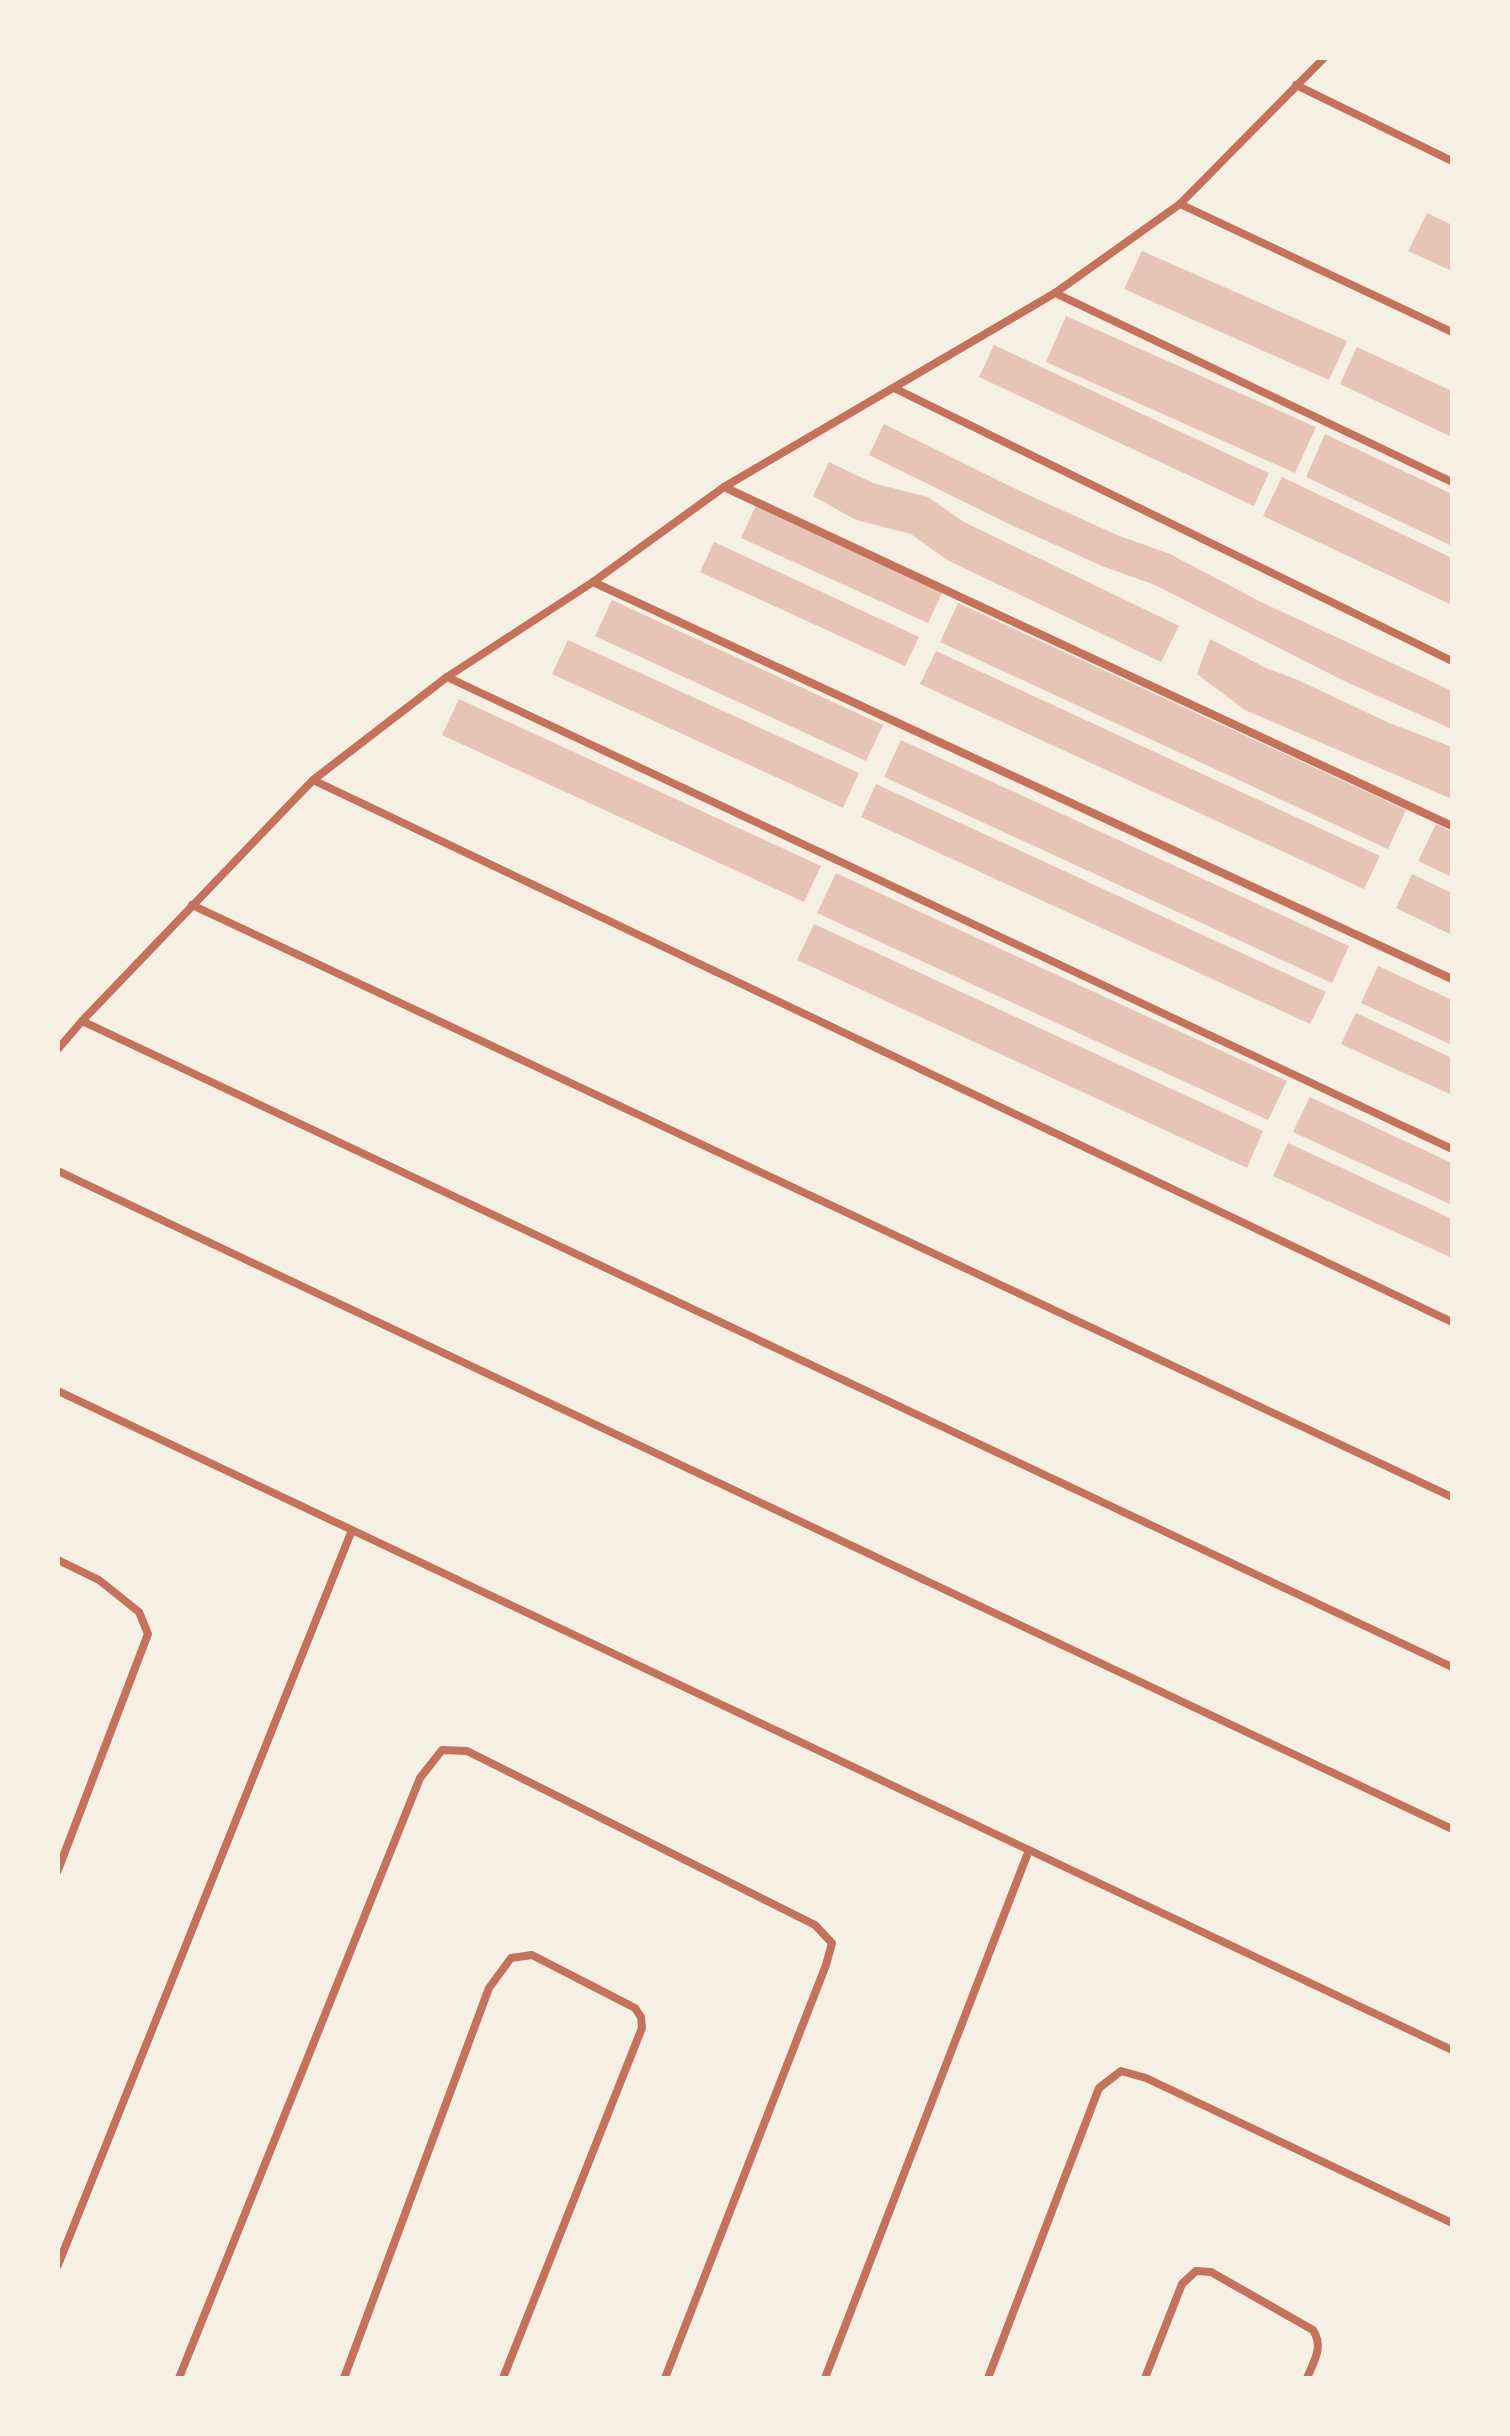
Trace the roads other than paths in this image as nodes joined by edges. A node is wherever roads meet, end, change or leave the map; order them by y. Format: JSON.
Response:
{"nodes":[{"id":1,"x":1324,"y":58,"type":"edge"},
{"id":2,"x":1296,"y":85,"type":"junction"},
{"id":3,"x":1452,"y":161,"type":"edge"},
{"id":4,"x":1180,"y":204,"type":"junction"},
{"id":5,"x":1055,"y":293,"type":"junction"},
{"id":6,"x":1452,"y":332,"type":"edge"},
{"id":7,"x":894,"y":388,"type":"junction"},
{"id":8,"x":1452,"y":482,"type":"edge"},
{"id":9,"x":724,"y":487,"type":"junction"},
{"id":10,"x":593,"y":582,"type":"junction"},
{"id":11,"x":1452,"y":661,"type":"edge"},
{"id":12,"x":447,"y":677,"type":"junction"},
{"id":13,"x":313,"y":780,"type":"junction"},
{"id":14,"x":1452,"y":826,"type":"edge"},
{"id":15,"x":192,"y":905,"type":"junction"},
{"id":16,"x":1452,"y":979,"type":"edge"},
{"id":17,"x":82,"y":1021,"type":"junction"},
{"id":18,"x":58,"y":1049,"type":"edge"},
{"id":19,"x":1452,"y":1149,"type":"edge"},
{"id":20,"x":58,"y":1171,"type":"edge"},
{"id":21,"x":1452,"y":1322,"type":"edge"},
{"id":22,"x":58,"y":1391,"type":"edge"},
{"id":23,"x":1452,"y":1497,"type":"edge"},
{"id":24,"x":352,"y":1530,"type":"junction"},
{"id":25,"x":58,"y":1560,"type":"edge"},
{"id":26,"x":1452,"y":1667,"type":"edge"},
{"id":27,"x":1452,"y":1829,"type":"edge"},
{"id":28,"x":1029,"y":1850,"type":"junction"},
{"id":29,"x":58,"y":1870,"type":"edge"},
{"id":30,"x":1452,"y":2050,"type":"edge"},
{"id":31,"x":1452,"y":2223,"type":"edge"},
{"id":32,"x":58,"y":2265,"type":"edge"},
{"id":33,"x":179,"y":2378,"type":"edge"},
{"id":34,"x":344,"y":2378,"type":"edge"},
{"id":35,"x":503,"y":2378,"type":"edge"},
{"id":36,"x":665,"y":2378,"type":"edge"},
{"id":37,"x":825,"y":2378,"type":"edge"},
{"id":38,"x":988,"y":2378,"type":"edge"},
{"id":39,"x":1145,"y":2378,"type":"edge"},
{"id":40,"x":1307,"y":2378,"type":"edge"}],
"edges":[{"from":1,"to":2,"type":"street"},
{"from":2,"to":3,"type":"street"},
{"from":2,"to":4,"type":"street"},
{"from":4,"to":5,"type":"street"},
{"from":4,"to":6,"type":"street"},
{"from":5,"to":7,"type":"street"},
{"from":5,"to":8,"type":"street"},
{"from":7,"to":9,"type":"street"},
{"from":7,"to":11,"type":"street"},
{"from":9,"to":10,"type":"street"},
{"from":9,"to":14,"type":"street"},
{"from":10,"to":12,"type":"street"},
{"from":10,"to":16,"type":"street"},
{"from":12,"to":13,"type":"street"},
{"from":12,"to":19,"type":"street"},
{"from":13,"to":15,"type":"street"},
{"from":13,"to":21,"type":"street"},
{"from":15,"to":17,"type":"street"},
{"from":15,"to":23,"type":"street"},
{"from":17,"to":18,"type":"street"},
{"from":17,"to":26,"type":"street"},
{"from":20,"to":27,"type":"street"},
{"from":22,"to":24,"type":"street"},
{"from":24,"to":28,"type":"street"},
{"from":24,"to":32,"type":"street"},
{"from":25,"to":29,"type":"street"},
{"from":28,"to":30,"type":"street"},
{"from":28,"to":37,"type":"street"},
{"from":31,"to":38,"type":"street"},
{"from":33,"to":36,"type":"street"},
{"from":34,"to":35,"type":"street"},
{"from":39,"to":40,"type":"street"}]}
